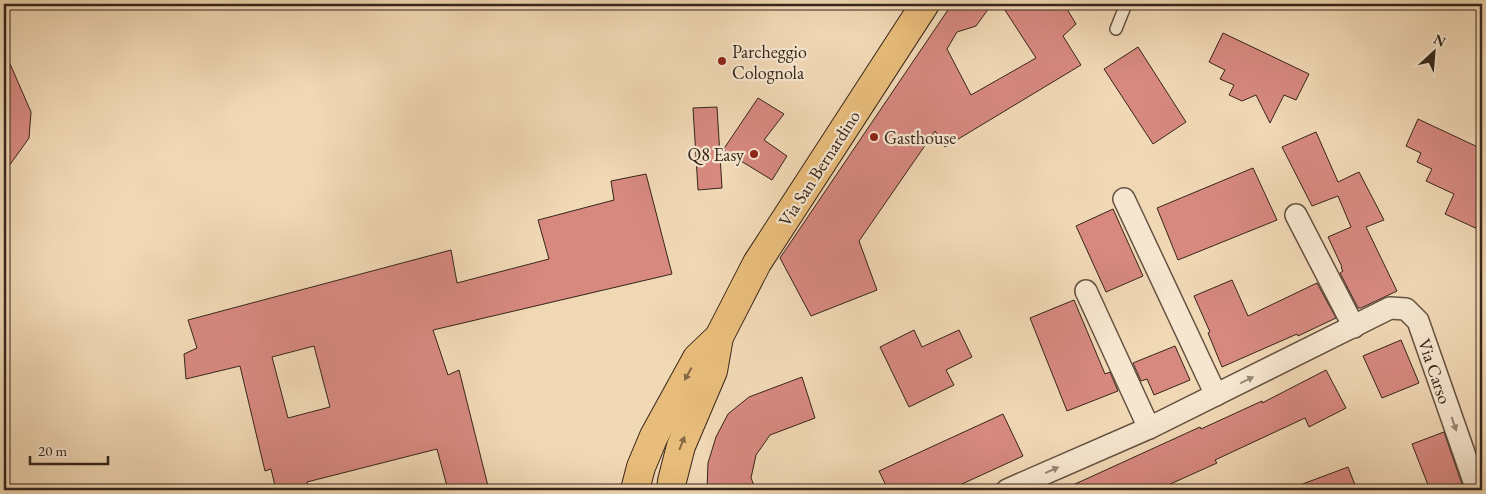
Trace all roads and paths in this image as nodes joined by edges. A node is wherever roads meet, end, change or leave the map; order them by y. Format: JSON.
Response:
{"nodes":[{"id":1,"x":925,"y":4,"type":"edge"},
{"id":2,"x":1126,"y":4,"type":"edge"},
{"id":3,"x":1116,"y":29,"type":"dead end"},
{"id":4,"x":1124,"y":199,"type":"dead end"},
{"id":5,"x":1296,"y":215,"type":"dead end"},
{"id":6,"x":1086,"y":291,"type":"dead end"},
{"id":7,"x":1354,"y":327,"type":"junction"},
{"id":8,"x":719,"y":337,"type":"junction"},
{"id":9,"x":1216,"y":395,"type":"junction"},
{"id":10,"x":1149,"y":428,"type":"junction"},
{"id":11,"x":634,"y":490,"type":"edge"},
{"id":12,"x":671,"y":490,"type":"edge"},
{"id":13,"x":1007,"y":490,"type":"edge"},
{"id":14,"x":1478,"y":490,"type":"edge"}],
"edges":[{"from":1,"to":8,"type":"main road","name":"Via San Bernardino"},
{"from":2,"to":3,"type":"lane"},
{"from":4,"to":9,"type":"street"},
{"from":5,"to":7,"type":"street"},
{"from":6,"to":10,"type":"street"},
{"from":9,"to":7,"type":"street","name":"Via Carso","one_way":true},
{"from":7,"to":14,"type":"street","name":"Via Carso","one_way":true},
{"from":8,"to":11,"type":"main road","one_way":true},
{"from":12,"to":8,"type":"main road","one_way":true},
{"from":9,"to":10,"type":"street","name":"Via Carso"},
{"from":13,"to":10,"type":"street","name":"Via Carso","one_way":true}]}
